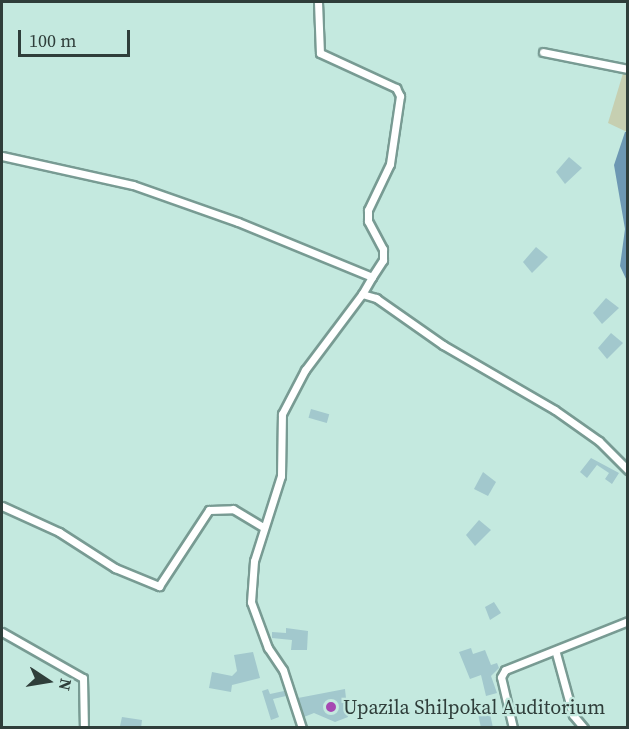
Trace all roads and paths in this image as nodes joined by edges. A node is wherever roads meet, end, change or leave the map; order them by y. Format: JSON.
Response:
{"nodes":[{"id":1,"x":318,"y":2,"type":"edge"},
{"id":2,"x":543,"y":52,"type":"dead end"},
{"id":3,"x":627,"y":69,"type":"edge"},
{"id":4,"x":2,"y":156,"type":"edge"},
{"id":5,"x":372,"y":278,"type":"junction"},
{"id":6,"x":362,"y":294,"type":"junction"},
{"id":7,"x":627,"y":470,"type":"edge"},
{"id":8,"x":2,"y":506,"type":"edge"},
{"id":9,"x":261,"y":526,"type":"junction"},
{"id":10,"x":627,"y":621,"type":"edge"},
{"id":11,"x":2,"y":632,"type":"edge"},
{"id":12,"x":556,"y":653,"type":"junction"},
{"id":13,"x":84,"y":728,"type":"edge"},
{"id":14,"x":302,"y":728,"type":"edge"},
{"id":15,"x":513,"y":728,"type":"edge"},
{"id":16,"x":584,"y":728,"type":"edge"}],
"edges":[{"from":1,"to":5,"type":"street"},
{"from":2,"to":3,"type":"street"},
{"from":4,"to":5,"type":"street"},
{"from":5,"to":6,"type":"street"},
{"from":6,"to":7,"type":"street"},
{"from":6,"to":9,"type":"street"},
{"from":8,"to":9,"type":"street"},
{"from":9,"to":14,"type":"street"},
{"from":10,"to":12,"type":"street"},
{"from":11,"to":13,"type":"street"},
{"from":12,"to":15,"type":"street"},
{"from":12,"to":16,"type":"street"}]}
